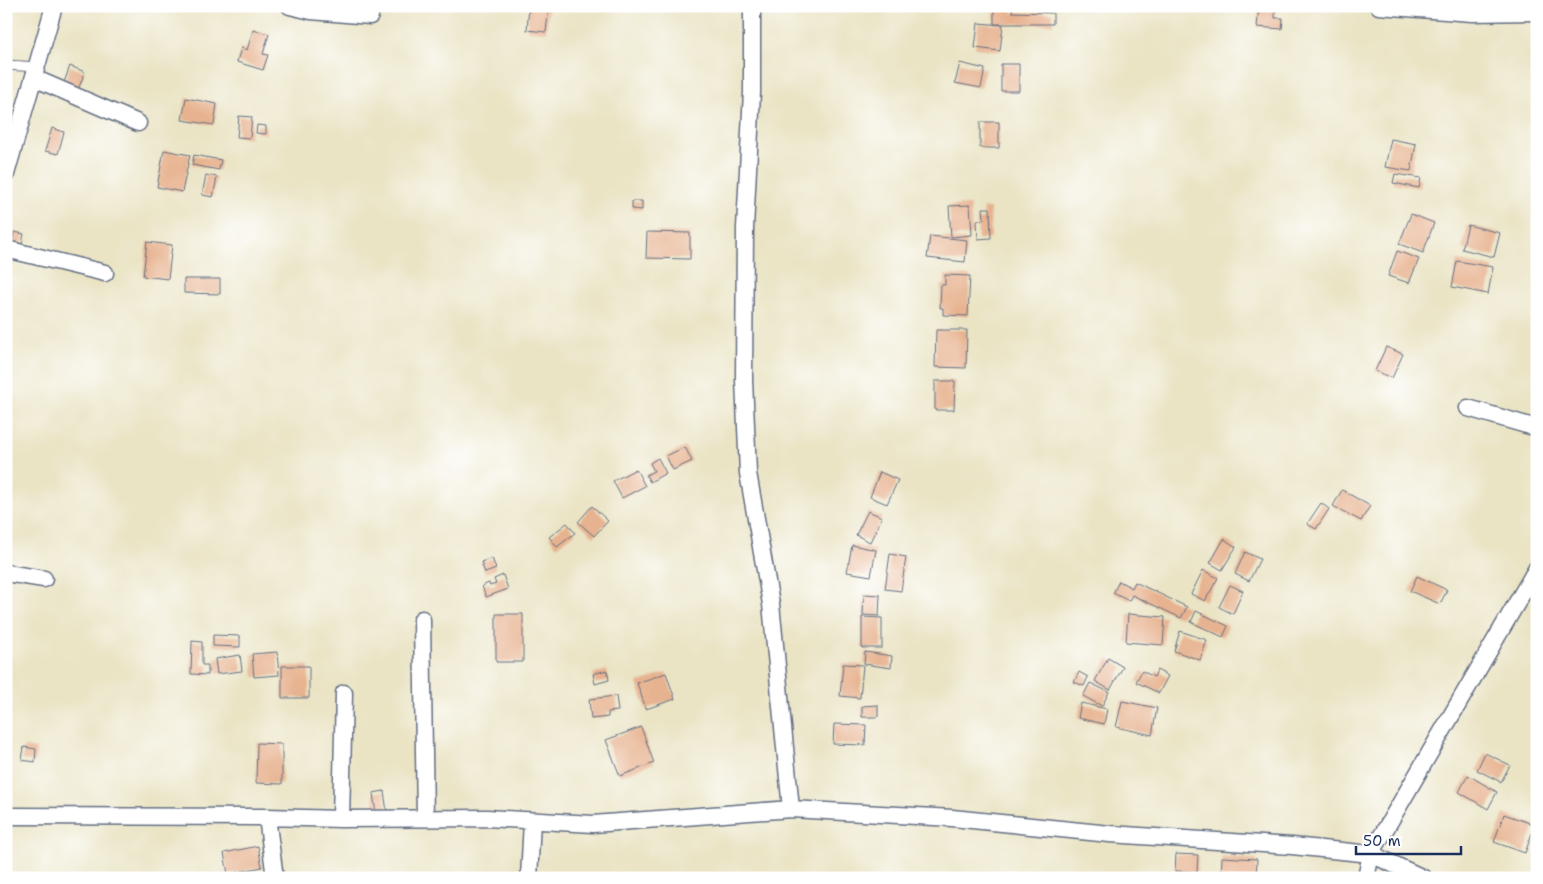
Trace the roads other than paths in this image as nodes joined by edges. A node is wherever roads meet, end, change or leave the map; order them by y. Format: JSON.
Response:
{"nodes":[{"id":1,"x":54,"y":6,"type":"edge"},
{"id":2,"x":290,"y":6,"type":"edge"},
{"id":3,"x":752,"y":6,"type":"edge"},
{"id":4,"x":1379,"y":6,"type":"edge"},
{"id":5,"x":1537,"y":12,"type":"edge"},
{"id":6,"x":370,"y":16,"type":"dead end"},
{"id":7,"x":6,"y":64,"type":"edge"},
{"id":8,"x":35,"y":72,"type":"junction"},
{"id":9,"x":138,"y":123,"type":"dead end"},
{"id":10,"x":6,"y":174,"type":"edge"},
{"id":11,"x":6,"y":249,"type":"edge"},
{"id":12,"x":105,"y":273,"type":"dead end"},
{"id":13,"x":1468,"y":408,"type":"dead end"},
{"id":14,"x":1537,"y":428,"type":"edge"},
{"id":15,"x":1537,"y":568,"type":"edge"},
{"id":16,"x":6,"y":573,"type":"edge"},
{"id":17,"x":44,"y":579,"type":"dead end"},
{"id":18,"x":422,"y":619,"type":"dead end"},
{"id":19,"x":344,"y":693,"type":"dead end"},
{"id":20,"x":791,"y":809,"type":"junction"},
{"id":21,"x":6,"y":816,"type":"edge"},
{"id":22,"x":267,"y":817,"type":"junction"},
{"id":23,"x":425,"y":818,"type":"junction"},
{"id":24,"x":341,"y":819,"type":"junction"},
{"id":25,"x":532,"y":820,"type":"junction"},
{"id":26,"x":1371,"y":854,"type":"junction"},
{"id":27,"x":275,"y":878,"type":"edge"},
{"id":28,"x":529,"y":878,"type":"edge"},
{"id":29,"x":1366,"y":878,"type":"edge"},
{"id":30,"x":1423,"y":878,"type":"edge"}],
"edges":[{"from":1,"to":8,"type":"street"},
{"from":2,"to":6,"type":"street"},
{"from":3,"to":20,"type":"street"},
{"from":4,"to":5,"type":"street"},
{"from":7,"to":8,"type":"lane"},
{"from":8,"to":9,"type":"street"},
{"from":8,"to":10,"type":"street"},
{"from":11,"to":12,"type":"street"},
{"from":13,"to":14,"type":"street"},
{"from":15,"to":26,"type":"street"},
{"from":16,"to":17,"type":"street"},
{"from":18,"to":23,"type":"street"},
{"from":19,"to":24,"type":"street"},
{"from":20,"to":25,"type":"street"},
{"from":20,"to":26,"type":"street"},
{"from":21,"to":22,"type":"street"},
{"from":22,"to":24,"type":"street"},
{"from":22,"to":27,"type":"street"},
{"from":23,"to":24,"type":"street"},
{"from":23,"to":25,"type":"street"},
{"from":25,"to":28,"type":"street"},
{"from":26,"to":29,"type":"street"},
{"from":26,"to":30,"type":"street"}]}
